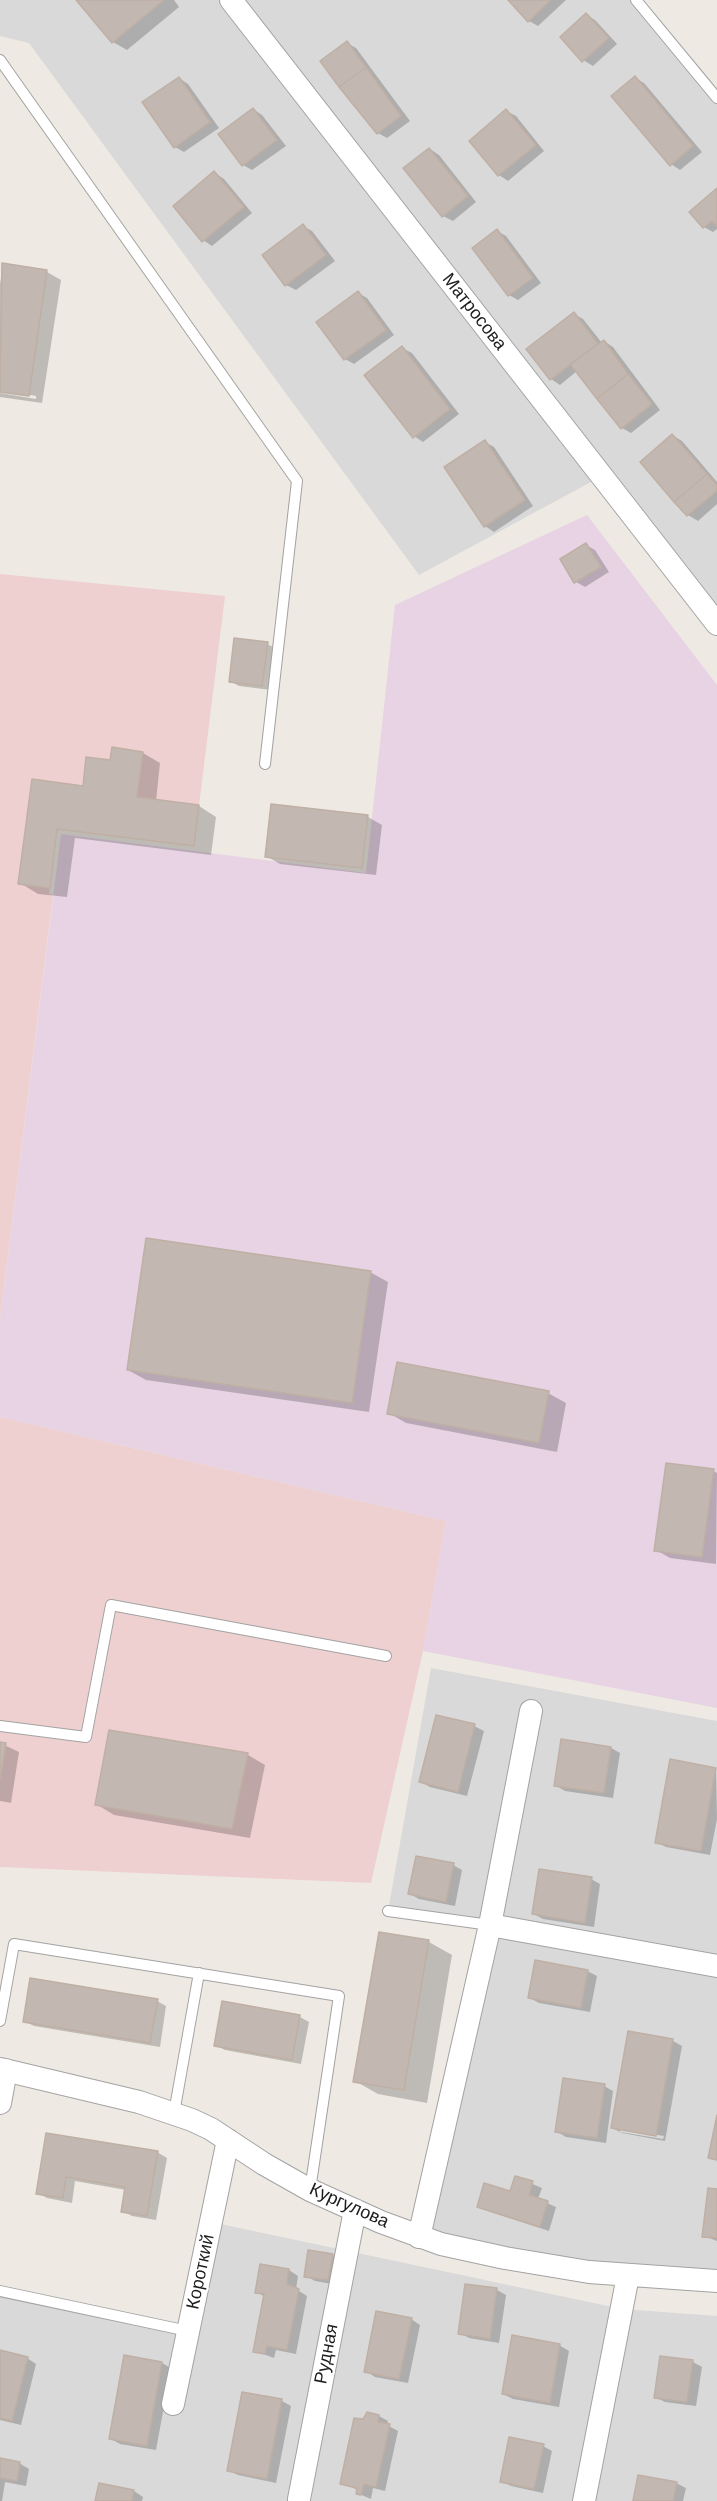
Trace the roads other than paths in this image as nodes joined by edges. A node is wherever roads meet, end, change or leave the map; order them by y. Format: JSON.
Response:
{"nodes":[{"id":1,"x":231,"y":0,"type":"edge"},
{"id":2,"x":636,"y":0,"type":"edge"},
{"id":3,"x":0,"y":60,"type":"edge"},
{"id":4,"x":717,"y":98,"type":"edge"},
{"id":5,"x":717,"y":624,"type":"edge"},
{"id":6,"x":265,"y":764,"type":"dead end"},
{"id":7,"x":386,"y":1656,"type":"dead end"},
{"id":8,"x":531,"y":1711,"type":"dead end"},
{"id":9,"x":0,"y":1726,"type":"edge"},
{"id":10,"x":388,"y":1911,"type":"dead end"},
{"id":11,"x":490,"y":1925,"type":"junction"},
{"id":12,"x":717,"y":1966,"type":"edge"},
{"id":13,"x":199,"y":1973,"type":"junction"},
{"id":14,"x":0,"y":2021,"type":"edge"},
{"id":15,"x":3,"y":2070,"type":"edge"},
{"id":16,"x":0,"y":2103,"type":"edge"},
{"id":17,"x":174,"y":2113,"type":"junction"},
{"id":18,"x":228,"y":2140,"type":"junction"},
{"id":19,"x":310,"y":2190,"type":"junction"},
{"id":20,"x":355,"y":2210,"type":"junction"},
{"id":21,"x":419,"y":2237,"type":"junction"},
{"id":22,"x":628,"y":2276,"type":"junction"},
{"id":23,"x":717,"y":2281,"type":"edge"},
{"id":24,"x":0,"y":2290,"type":"edge"},
{"id":25,"x":188,"y":2331,"type":"junction"},
{"id":26,"x":174,"y":2404,"type":"dead end"},
{"id":27,"x":299,"y":2499,"type":"dead end"},
{"id":28,"x":584,"y":2501,"type":"edge"}],
"edges":[{"from":1,"to":5,"type":"street","name":"Матросова"},
{"from":2,"to":4,"type":"lane"},
{"from":3,"to":6,"type":"lane"},
{"from":7,"to":9,"type":"lane"},
{"from":8,"to":11,"type":"street"},
{"from":10,"to":11,"type":"lane"},
{"from":11,"to":12,"type":"street"},
{"from":11,"to":21,"type":"street"},
{"from":13,"to":14,"type":"lane"},
{"from":13,"to":17,"type":"lane"},
{"from":13,"to":19,"type":"lane"},
{"from":15,"to":16,"type":"street"},
{"from":15,"to":17,"type":"street","name":"Кургулова"},
{"from":17,"to":18,"type":"street","name":"Кургулова"},
{"from":18,"to":19,"type":"street","name":"Кургулова"},
{"from":18,"to":25,"type":"street","name":"Короткий"},
{"from":19,"to":20,"type":"street","name":"Кургулова"},
{"from":20,"to":21,"type":"street","name":"Кургулова"},
{"from":20,"to":27,"type":"street","name":"Рудная"},
{"from":21,"to":22,"type":"street","name":"Кургулова"},
{"from":22,"to":23,"type":"street","name":"Кургулова"},
{"from":22,"to":28,"type":"street"},
{"from":24,"to":25,"type":"lane"},
{"from":25,"to":26,"type":"street","name":"Короткий"}]}
